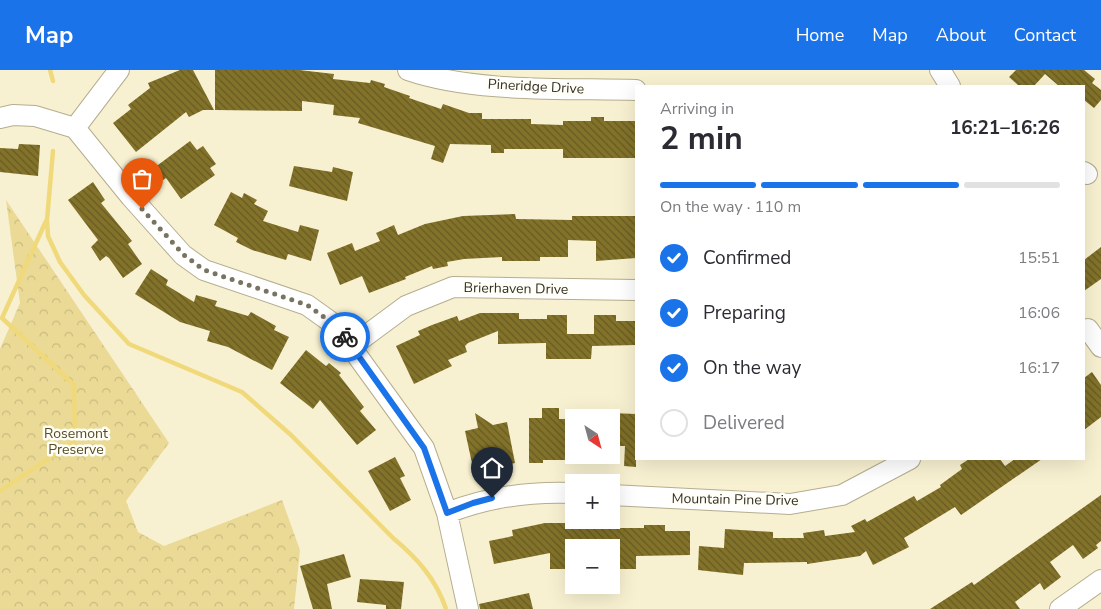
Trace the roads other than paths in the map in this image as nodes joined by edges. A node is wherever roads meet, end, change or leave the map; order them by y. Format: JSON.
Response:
{"nodes":[{"id":1,"x":119,"y":70,"type":"edge"},
{"id":2,"x":408,"y":70,"type":"edge"},
{"id":3,"x":940,"y":70,"type":"edge"},
{"id":4,"x":949,"y":85,"type":"edge"},
{"id":5,"x":635,"y":90,"type":"edge"},
{"id":6,"x":0,"y":118,"type":"edge"},
{"id":7,"x":75,"y":128,"type":"junction"},
{"id":8,"x":635,"y":290,"type":"edge"},
{"id":9,"x":1091,"y":327,"type":"edge"},
{"id":10,"x":352,"y":346,"type":"junction"},
{"id":11,"x":1101,"y":347,"type":"edge"},
{"id":12,"x":908,"y":460,"type":"edge"},
{"id":13,"x":565,"y":493,"type":"edge"},
{"id":14,"x":620,"y":495,"type":"edge"},
{"id":15,"x":447,"y":513,"type":"junction"},
{"id":16,"x":1101,"y":580,"type":"edge"},
{"id":17,"x":468,"y":609,"type":"edge"},
{"id":18,"x":1060,"y":609,"type":"edge"}],
"edges":[{"from":1,"to":7,"type":"street"},
{"from":2,"to":5,"type":"street","name":"Pineridge Drive"},
{"from":3,"to":4,"type":"street"},
{"from":6,"to":7,"type":"street"},
{"from":7,"to":10,"type":"street"},
{"from":8,"to":10,"type":"street","name":"Brierhaven Drive"},
{"from":9,"to":11,"type":"street"},
{"from":10,"to":15,"type":"street"},
{"from":12,"to":14,"type":"street","name":"Mountain Pine Drive"},
{"from":13,"to":15,"type":"street"},
{"from":15,"to":17,"type":"street"},
{"from":16,"to":18,"type":"street"}]}
